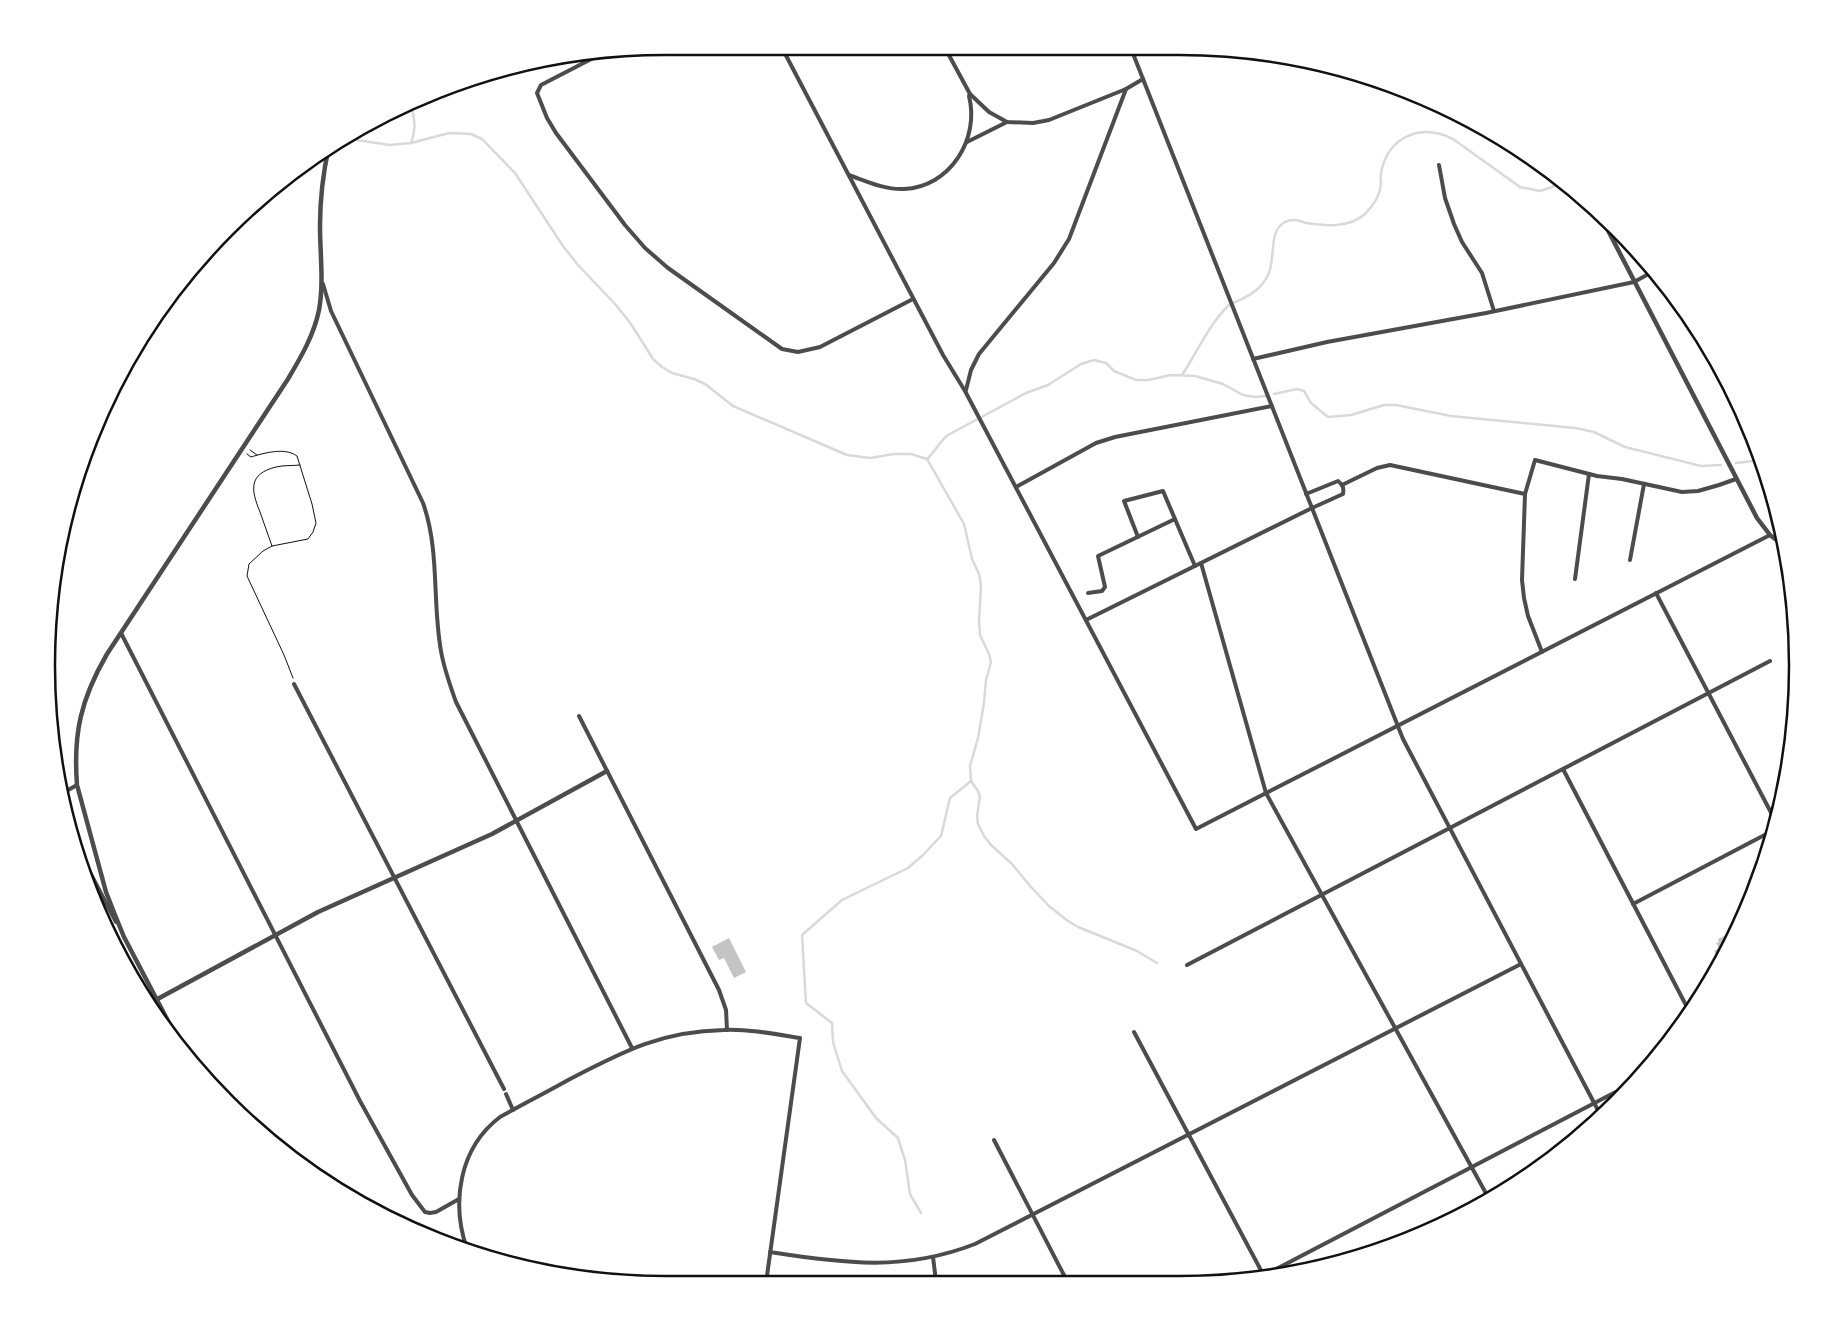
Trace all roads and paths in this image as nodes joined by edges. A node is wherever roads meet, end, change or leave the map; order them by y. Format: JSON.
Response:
{"nodes":[{"id":1,"x":786,"y":55,"type":"edge"},
{"id":2,"x":949,"y":55,"type":"edge"},
{"id":3,"x":1133,"y":55,"type":"edge"},
{"id":4,"x":590,"y":60,"type":"edge"},
{"id":5,"x":1143,"y":79,"type":"junction"},
{"id":6,"x":1126,"y":89,"type":"junction"},
{"id":7,"x":970,"y":94,"type":"junction"},
{"id":8,"x":1007,"y":122,"type":"junction"},
{"id":9,"x":967,"y":142,"type":"junction"},
{"id":10,"x":327,"y":157,"type":"edge"},
{"id":11,"x":1439,"y":165,"type":"dead end"},
{"id":12,"x":848,"y":174,"type":"junction"},
{"id":13,"x":1609,"y":233,"type":"edge"},
{"id":14,"x":1647,"y":275,"type":"edge"},
{"id":15,"x":322,"y":279,"type":"junction"},
{"id":16,"x":1634,"y":282,"type":"junction"},
{"id":17,"x":913,"y":299,"type":"junction"},
{"id":18,"x":1494,"y":311,"type":"junction"},
{"id":19,"x":1253,"y":359,"type":"junction"},
{"id":20,"x":965,"y":391,"type":"junction"},
{"id":21,"x":1272,"y":406,"type":"junction"},
{"id":22,"x":241,"y":450,"type":"junction"},
{"id":23,"x":246,"y":452,"type":"junction"},
{"id":24,"x":258,"y":455,"type":"junction"},
{"id":25,"x":300,"y":465,"type":"junction"},
{"id":26,"x":1589,"y":474,"type":"junction"},
{"id":27,"x":1736,"y":479,"type":"junction"},
{"id":28,"x":1342,"y":484,"type":"junction"},
{"id":29,"x":1644,"y":484,"type":"junction"},
{"id":30,"x":1016,"y":487,"type":"junction"},
{"id":31,"x":1306,"y":494,"type":"junction"},
{"id":32,"x":1525,"y":494,"type":"junction"},
{"id":33,"x":1312,"y":508,"type":"junction"},
{"id":34,"x":1175,"y":519,"type":"junction"},
{"id":35,"x":1770,"y":535,"type":"junction"},
{"id":36,"x":1138,"y":537,"type":"junction"},
{"id":37,"x":1775,"y":539,"type":"edge"},
{"id":38,"x":272,"y":546,"type":"junction"},
{"id":39,"x":1630,"y":560,"type":"dead end"},
{"id":40,"x":1201,"y":563,"type":"junction"},
{"id":41,"x":1195,"y":566,"type":"junction"},
{"id":42,"x":1575,"y":578,"type":"dead end"},
{"id":43,"x":1088,"y":593,"type":"dead end"},
{"id":44,"x":1656,"y":593,"type":"junction"},
{"id":45,"x":1086,"y":620,"type":"junction"},
{"id":46,"x":121,"y":632,"type":"junction"},
{"id":47,"x":1542,"y":652,"type":"junction"},
{"id":48,"x":1770,"y":661,"type":"dead end"},
{"id":49,"x":294,"y":684,"type":"joint"},
{"id":50,"x":1708,"y":692,"type":"junction"},
{"id":51,"x":579,"y":716,"type":"dead end"},
{"id":52,"x":1397,"y":726,"type":"junction"},
{"id":53,"x":1563,"y":769,"type":"junction"},
{"id":54,"x":607,"y":771,"type":"junction"},
{"id":55,"x":77,"y":785,"type":"junction"},
{"id":56,"x":68,"y":790,"type":"edge"},
{"id":57,"x":1266,"y":793,"type":"junction"},
{"id":58,"x":1771,"y":812,"type":"edge"},
{"id":59,"x":516,"y":821,"type":"junction"},
{"id":60,"x":1450,"y":828,"type":"junction"},
{"id":61,"x":1765,"y":835,"type":"edge"},
{"id":62,"x":395,"y":878,"type":"junction"},
{"id":63,"x":93,"y":879,"type":"edge"},
{"id":64,"x":1323,"y":894,"type":"junction"},
{"id":65,"x":1633,"y":904,"type":"junction"},
{"id":66,"x":275,"y":936,"type":"junction"},
{"id":67,"x":124,"y":937,"type":"junction"},
{"id":68,"x":1521,"y":964,"type":"junction"},
{"id":69,"x":1187,"y":965,"type":"dead end"},
{"id":70,"x":146,"y":986,"type":"edge"},
{"id":71,"x":155,"y":1000,"type":"edge"},
{"id":72,"x":1686,"y":1005,"type":"edge"},
{"id":73,"x":1395,"y":1027,"type":"junction"},
{"id":74,"x":727,"y":1030,"type":"junction"},
{"id":75,"x":1134,"y":1032,"type":"dead end"},
{"id":76,"x":632,"y":1048,"type":"junction"},
{"id":77,"x":1614,"y":1093,"type":"edge"},
{"id":78,"x":1594,"y":1103,"type":"junction"},
{"id":79,"x":1597,"y":1109,"type":"edge"},
{"id":80,"x":513,"y":1110,"type":"junction"},
{"id":81,"x":1188,"y":1134,"type":"junction"},
{"id":82,"x":994,"y":1140,"type":"dead end"},
{"id":83,"x":1472,"y":1167,"type":"junction"},
{"id":84,"x":1486,"y":1193,"type":"edge"},
{"id":85,"x":459,"y":1199,"type":"junction"},
{"id":86,"x":1032,"y":1215,"type":"junction"},
{"id":87,"x":466,"y":1243,"type":"edge"},
{"id":88,"x":770,"y":1252,"type":"junction"},
{"id":89,"x":933,"y":1256,"type":"junction"},
{"id":90,"x":1284,"y":1266,"type":"edge"},
{"id":91,"x":1261,"y":1271,"type":"edge"},
{"id":92,"x":767,"y":1276,"type":"edge"},
{"id":93,"x":935,"y":1276,"type":"edge"},
{"id":94,"x":1064,"y":1276,"type":"edge"}],
"edges":[{"from":1,"to":12,"type":"street"},
{"from":2,"to":7,"type":"street"},
{"from":3,"to":5,"type":"street"},
{"from":4,"to":17,"type":"street"},
{"from":5,"to":6,"type":"street"},
{"from":5,"to":19,"type":"street"},
{"from":6,"to":8,"type":"street"},
{"from":6,"to":20,"type":"street"},
{"from":7,"to":8,"type":"street"},
{"from":7,"to":9,"type":"street"},
{"from":8,"to":9,"type":"street"},
{"from":9,"to":12,"type":"street"},
{"from":10,"to":15,"type":"street"},
{"from":11,"to":18,"type":"street"},
{"from":12,"to":17,"type":"street"},
{"from":13,"to":16,"type":"street"},
{"from":14,"to":16,"type":"street"},
{"from":15,"to":22,"type":"street"},
{"from":15,"to":59,"type":"street"},
{"from":16,"to":18,"type":"street"},
{"from":16,"to":27,"type":"street"},
{"from":17,"to":20,"type":"street"},
{"from":18,"to":19,"type":"street"},
{"from":19,"to":21,"type":"street"},
{"from":20,"to":30,"type":"street"},
{"from":21,"to":30,"type":"street"},
{"from":21,"to":31,"type":"street"},
{"from":22,"to":23,"type":"path"},
{"from":22,"to":46,"type":"street"},
{"from":23,"to":24,"type":"path"},
{"from":23,"to":24,"type":"path"},
{"from":24,"to":25,"type":"path"},
{"from":25,"to":38,"type":"path"},
{"from":25,"to":38,"type":"path"},
{"from":26,"to":29,"type":"street"},
{"from":26,"to":32,"type":"street"},
{"from":26,"to":42,"type":"street"},
{"from":27,"to":29,"type":"street"},
{"from":27,"to":35,"type":"street"},
{"from":28,"to":31,"type":"street"},
{"from":28,"to":32,"type":"street"},
{"from":28,"to":33,"type":"street"},
{"from":29,"to":39,"type":"street"},
{"from":30,"to":45,"type":"street"},
{"from":31,"to":33,"type":"street"},
{"from":32,"to":47,"type":"street"},
{"from":33,"to":40,"type":"street"},
{"from":33,"to":52,"type":"street"},
{"from":34,"to":36,"type":"street"},
{"from":34,"to":36,"type":"street"},
{"from":34,"to":41,"type":"street"},
{"from":35,"to":37,"type":"street"},
{"from":35,"to":44,"type":"street"},
{"from":36,"to":43,"type":"street"},
{"from":38,"to":49,"type":"path"},
{"from":40,"to":41,"type":"street"},
{"from":40,"to":57,"type":"street"},
{"from":41,"to":45,"type":"street"},
{"from":44,"to":47,"type":"street"},
{"from":44,"to":50,"type":"street"},
{"from":45,"to":57,"type":"street"},
{"from":46,"to":55,"type":"street"},
{"from":46,"to":66,"type":"street"},
{"from":47,"to":52,"type":"street"},
{"from":48,"to":50,"type":"street"},
{"from":49,"to":62,"type":"street"},
{"from":50,"to":53,"type":"street"},
{"from":50,"to":58,"type":"street"},
{"from":51,"to":54,"type":"street"},
{"from":52,"to":57,"type":"street"},
{"from":52,"to":60,"type":"street"},
{"from":53,"to":60,"type":"street"},
{"from":53,"to":65,"type":"street"},
{"from":54,"to":59,"type":"street"},
{"from":54,"to":74,"type":"street"},
{"from":55,"to":56,"type":"street"},
{"from":55,"to":67,"type":"street"},
{"from":57,"to":64,"type":"street"},
{"from":59,"to":62,"type":"street"},
{"from":59,"to":76,"type":"street"},
{"from":60,"to":64,"type":"street"},
{"from":60,"to":68,"type":"street"},
{"from":61,"to":65,"type":"street"},
{"from":62,"to":66,"type":"street"},
{"from":62,"to":80,"type":"street"},
{"from":63,"to":67,"type":"street"},
{"from":64,"to":69,"type":"street"},
{"from":64,"to":73,"type":"street"},
{"from":65,"to":72,"type":"street"},
{"from":66,"to":71,"type":"street"},
{"from":66,"to":85,"type":"street"},
{"from":67,"to":70,"type":"street"},
{"from":68,"to":73,"type":"street"},
{"from":68,"to":78,"type":"street"},
{"from":73,"to":81,"type":"street"},
{"from":73,"to":83,"type":"street"},
{"from":74,"to":76,"type":"street"},
{"from":74,"to":88,"type":"street"},
{"from":75,"to":81,"type":"street"},
{"from":76,"to":80,"type":"street"},
{"from":77,"to":78,"type":"street"},
{"from":78,"to":79,"type":"street"},
{"from":78,"to":83,"type":"street"},
{"from":80,"to":85,"type":"street"},
{"from":81,"to":86,"type":"street"},
{"from":81,"to":91,"type":"street"},
{"from":82,"to":86,"type":"street"},
{"from":83,"to":84,"type":"street"},
{"from":83,"to":90,"type":"street"},
{"from":85,"to":87,"type":"street"},
{"from":86,"to":89,"type":"street"},
{"from":86,"to":94,"type":"street"},
{"from":88,"to":89,"type":"street"},
{"from":88,"to":92,"type":"street"},
{"from":89,"to":93,"type":"street"}]}
